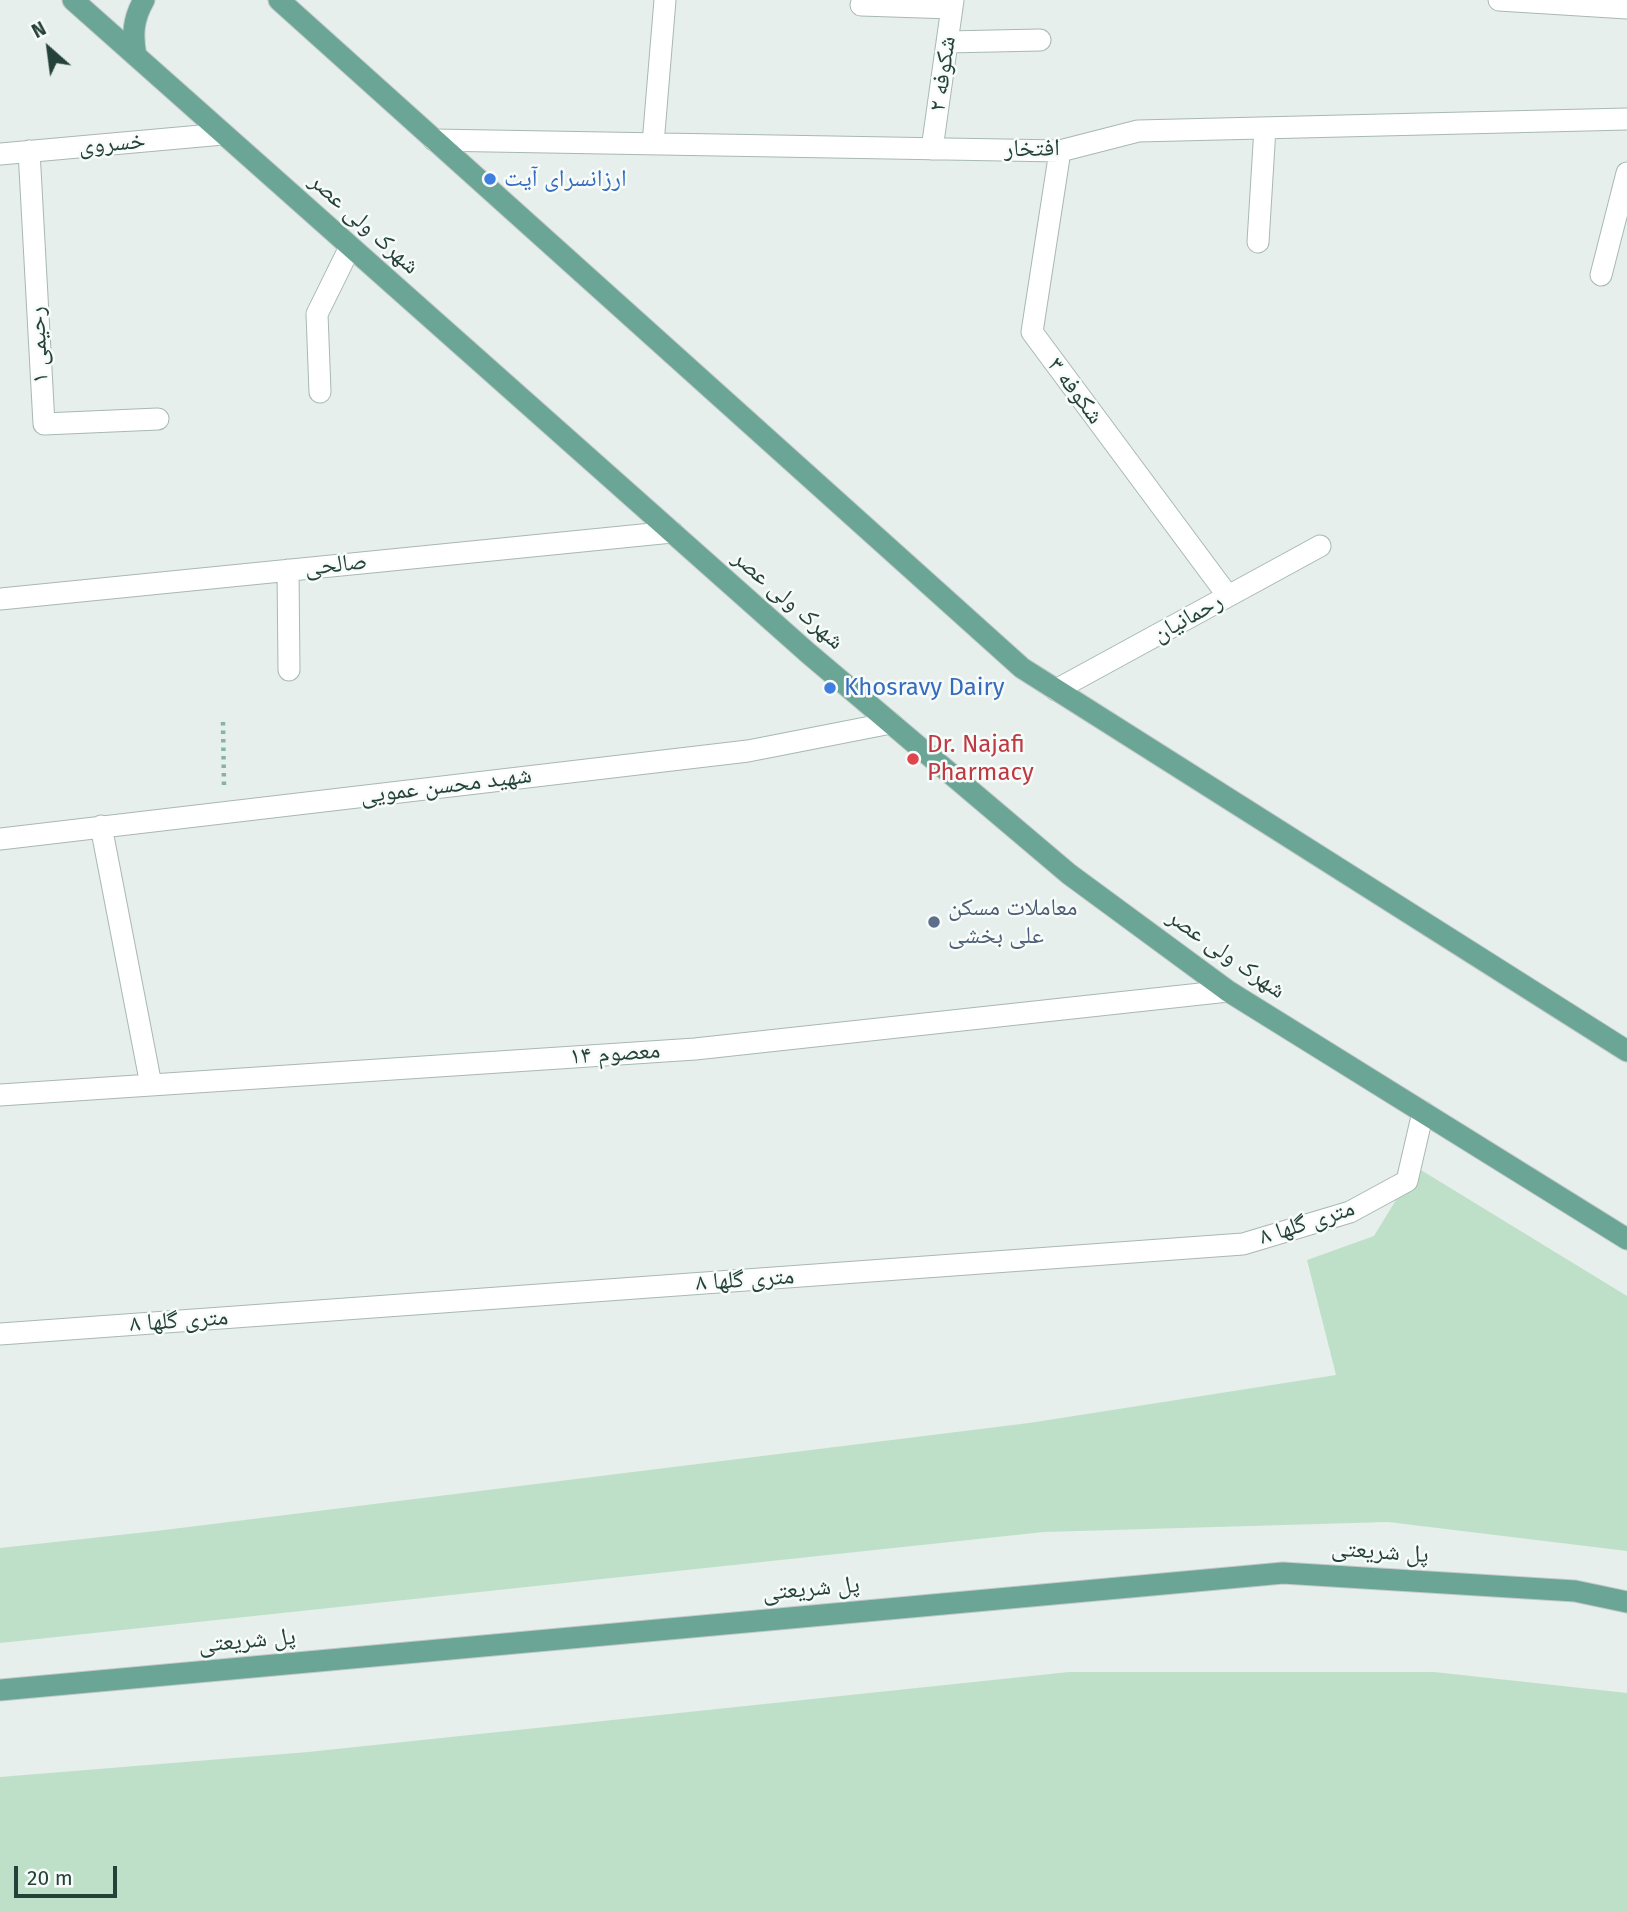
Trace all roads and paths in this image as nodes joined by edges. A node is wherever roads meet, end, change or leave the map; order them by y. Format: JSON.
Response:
{"nodes":[{"id":1,"x":73,"y":0,"type":"edge"},
{"id":2,"x":144,"y":0,"type":"edge"},
{"id":3,"x":279,"y":0,"type":"edge"},
{"id":4,"x":665,"y":0,"type":"edge"},
{"id":5,"x":1499,"y":0,"type":"edge"},
{"id":6,"x":953,"y":4,"type":"edge"},
{"id":7,"x":861,"y":5,"type":"dead end"},
{"id":8,"x":1627,"y":8,"type":"edge"},
{"id":9,"x":1040,"y":40,"type":"dead end"},
{"id":10,"x":947,"y":41,"type":"junction"},
{"id":11,"x":136,"y":57,"type":"junction"},
{"id":12,"x":1627,"y":119,"type":"edge"},
{"id":13,"x":1265,"y":128,"type":"junction"},
{"id":14,"x":223,"y":134,"type":"junction"},
{"id":15,"x":434,"y":140,"type":"junction"},
{"id":16,"x":653,"y":144,"type":"junction"},
{"id":17,"x":932,"y":149,"type":"junction"},
{"id":18,"x":29,"y":151,"type":"junction"},
{"id":19,"x":1060,"y":151,"type":"junction"},
{"id":20,"x":0,"y":154,"type":"edge"},
{"id":21,"x":1627,"y":173,"type":"edge"},
{"id":22,"x":1258,"y":242,"type":"dead end"},
{"id":23,"x":350,"y":247,"type":"junction"},
{"id":24,"x":1601,"y":275,"type":"dead end"},
{"id":25,"x":320,"y":392,"type":"dead end"},
{"id":26,"x":158,"y":419,"type":"dead end"},
{"id":27,"x":672,"y":532,"type":"junction"},
{"id":28,"x":1320,"y":546,"type":"dead end"},
{"id":29,"x":288,"y":570,"type":"junction"},
{"id":30,"x":1228,"y":596,"type":"junction"},
{"id":31,"x":0,"y":599,"type":"edge"},
{"id":32,"x":289,"y":670,"type":"dead end"},
{"id":33,"x":1056,"y":690,"type":"junction"},
{"id":34,"x":223,"y":722,"type":"dead end"},
{"id":35,"x":891,"y":723,"type":"junction"},
{"id":36,"x":224,"y":812,"type":"junction"},
{"id":37,"x":100,"y":826,"type":"junction"},
{"id":38,"x":0,"y":839,"type":"edge"},
{"id":39,"x":1228,"y":991,"type":"junction"},
{"id":40,"x":1627,"y":1051,"type":"edge"},
{"id":41,"x":150,"y":1085,"type":"junction"},
{"id":42,"x":0,"y":1095,"type":"edge"},
{"id":43,"x":1423,"y":1112,"type":"junction"},
{"id":44,"x":1627,"y":1238,"type":"edge"},
{"id":45,"x":0,"y":1334,"type":"edge"},
{"id":46,"x":1627,"y":1602,"type":"edge"},
{"id":47,"x":0,"y":1690,"type":"edge"}],
"edges":[{"from":1,"to":11,"type":"main road","name":"شهرک ولی عصر"},
{"from":2,"to":11,"type":"main road"},
{"from":3,"to":15,"type":"main road"},
{"from":4,"to":16,"type":"street"},
{"from":5,"to":8,"type":"street"},
{"from":6,"to":7,"type":"street"},
{"from":6,"to":10,"type":"street","name":"شکوفه ۲"},
{"from":9,"to":10,"type":"street"},
{"from":10,"to":17,"type":"street","name":"شکوفه ۲"},
{"from":11,"to":14,"type":"main road","name":"شهرک ولی عصر"},
{"from":12,"to":13,"type":"street","name":"افتخار"},
{"from":13,"to":19,"type":"street","name":"افتخار"},
{"from":13,"to":22,"type":"street"},
{"from":14,"to":18,"type":"street","name":"خسروی"},
{"from":14,"to":23,"type":"main road","name":"شهرک ولی عصر"},
{"from":15,"to":16,"type":"street","name":"افتخار"},
{"from":15,"to":33,"type":"main road"},
{"from":16,"to":17,"type":"street","name":"افتخار"},
{"from":17,"to":19,"type":"street","name":"افتخار"},
{"from":18,"to":20,"type":"street","name":"خسروی"},
{"from":18,"to":26,"type":"street","name":"رحیمی ۱"},
{"from":19,"to":30,"type":"street","name":"شکوفه ۳"},
{"from":21,"to":24,"type":"street"},
{"from":23,"to":25,"type":"street"},
{"from":23,"to":27,"type":"main road","name":"شهرک ولی عصر"},
{"from":27,"to":29,"type":"street","name":"صالحی"},
{"from":27,"to":35,"type":"main road","name":"شهرک ولی عصر"},
{"from":28,"to":30,"type":"street","name":"رحمانیان"},
{"from":29,"to":31,"type":"street","name":"صالحی"},
{"from":29,"to":32,"type":"street"},
{"from":30,"to":33,"type":"street","name":"رحمانیان"},
{"from":33,"to":40,"type":"main road"},
{"from":34,"to":36,"type":"path"},
{"from":35,"to":36,"type":"street","name":"شهید محسن عمویی"},
{"from":35,"to":39,"type":"main road","name":"شهرک ولی عصر"},
{"from":36,"to":37,"type":"street","name":"شهید محسن عمویی"},
{"from":37,"to":38,"type":"street","name":"شهید محسن عمویی"},
{"from":37,"to":41,"type":"street"},
{"from":39,"to":41,"type":"street","name":"۱۴ معصوم"},
{"from":39,"to":43,"type":"main road","name":"شهرک ولی عصر"},
{"from":41,"to":42,"type":"street","name":"۱۴ معصوم"},
{"from":43,"to":44,"type":"main road","name":"شهرک ولی عصر"},
{"from":43,"to":45,"type":"street","name":"۸ متری گلها"},
{"from":46,"to":47,"type":"main road","name":"پل شریعتی"}]}
